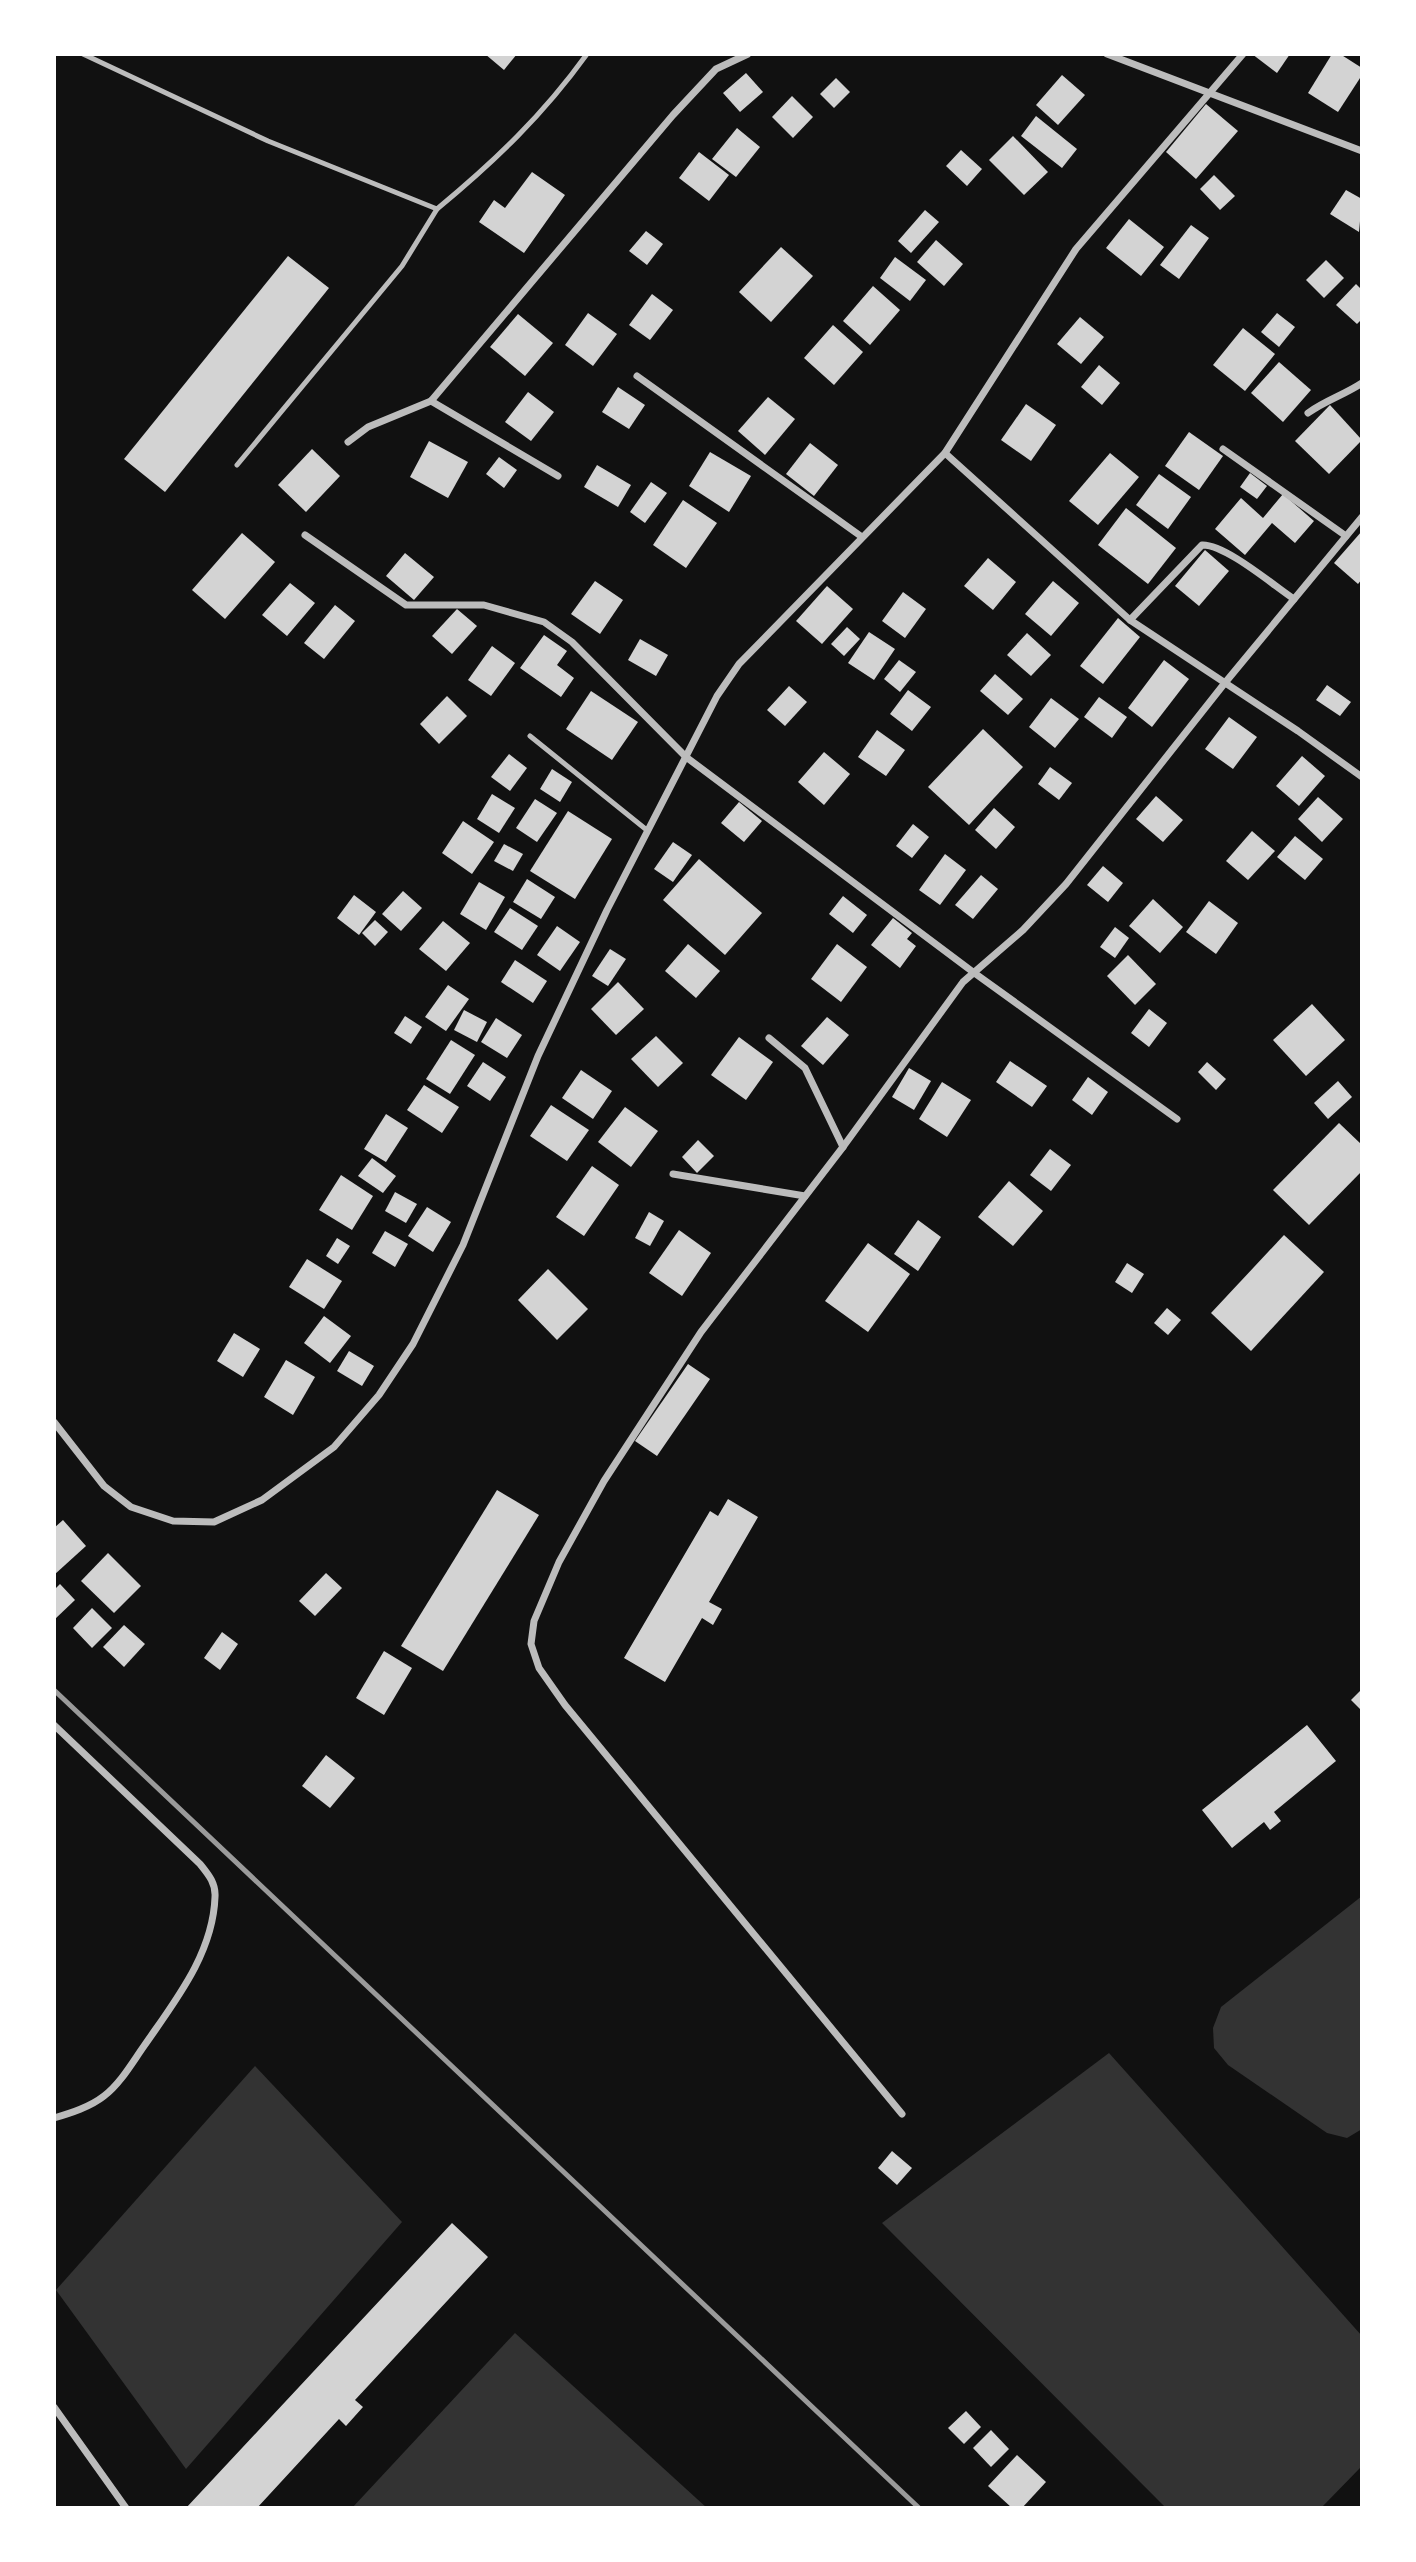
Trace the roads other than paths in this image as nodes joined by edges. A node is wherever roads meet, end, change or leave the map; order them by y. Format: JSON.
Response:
{"nodes":[{"id":1,"x":83,"y":54,"type":"edge"},
{"id":2,"x":587,"y":54,"type":"edge"},
{"id":3,"x":748,"y":54,"type":"edge"},
{"id":4,"x":1107,"y":54,"type":"edge"},
{"id":5,"x":1243,"y":54,"type":"edge"},
{"id":6,"x":1207,"y":93,"type":"junction"},
{"id":7,"x":1362,"y":151,"type":"edge"},
{"id":8,"x":437,"y":209,"type":"junction"},
{"id":9,"x":637,"y":376,"type":"dead end"},
{"id":10,"x":1362,"y":383,"type":"edge"},
{"id":11,"x":431,"y":401,"type":"junction"},
{"id":12,"x":1308,"y":413,"type":"dead end"},
{"id":13,"x":348,"y":442,"type":"dead end"},
{"id":14,"x":1223,"y":449,"type":"dead end"},
{"id":15,"x":944,"y":453,"type":"junction"},
{"id":16,"x":237,"y":465,"type":"dead end"},
{"id":17,"x":558,"y":476,"type":"dead end"},
{"id":18,"x":1362,"y":517,"type":"edge"},
{"id":19,"x":304,"y":535,"type":"dead end"},
{"id":20,"x":1346,"y":536,"type":"junction"},
{"id":21,"x":862,"y":537,"type":"junction"},
{"id":22,"x":1294,"y":599,"type":"junction"},
{"id":23,"x":1130,"y":620,"type":"junction"},
{"id":24,"x":1224,"y":684,"type":"junction"},
{"id":25,"x":530,"y":736,"type":"dead end"},
{"id":26,"x":686,"y":757,"type":"junction"},
{"id":27,"x":1362,"y":777,"type":"edge"},
{"id":28,"x":648,"y":831,"type":"junction"},
{"id":29,"x":973,"y":972,"type":"junction"},
{"id":30,"x":769,"y":1038,"type":"dead end"},
{"id":31,"x":1177,"y":1119,"type":"dead end"},
{"id":32,"x":843,"y":1147,"type":"junction"},
{"id":33,"x":673,"y":1174,"type":"dead end"},
{"id":34,"x":805,"y":1196,"type":"junction"},
{"id":35,"x":54,"y":1422,"type":"edge"},
{"id":36,"x":54,"y":1724,"type":"edge"},
{"id":37,"x":902,"y":2114,"type":"dead end"},
{"id":38,"x":54,"y":2118,"type":"edge"},
{"id":39,"x":54,"y":2407,"type":"edge"},
{"id":40,"x":126,"y":2508,"type":"edge"}],
"edges":[{"from":1,"to":8,"type":"lane"},
{"from":2,"to":8,"type":"lane"},
{"from":3,"to":11,"type":"street"},
{"from":4,"to":6,"type":"street"},
{"from":5,"to":6,"type":"street"},
{"from":6,"to":7,"type":"street"},
{"from":6,"to":15,"type":"street"},
{"from":8,"to":16,"type":"lane"},
{"from":9,"to":21,"type":"street"},
{"from":10,"to":12,"type":"street"},
{"from":11,"to":13,"type":"street"},
{"from":11,"to":17,"type":"street"},
{"from":14,"to":20,"type":"street"},
{"from":15,"to":21,"type":"street"},
{"from":15,"to":23,"type":"street"},
{"from":18,"to":20,"type":"street"},
{"from":19,"to":26,"type":"street"},
{"from":20,"to":22,"type":"street"},
{"from":21,"to":26,"type":"street"},
{"from":22,"to":23,"type":"street"},
{"from":22,"to":24,"type":"street"},
{"from":23,"to":24,"type":"street"},
{"from":24,"to":27,"type":"street"},
{"from":24,"to":29,"type":"street"},
{"from":25,"to":28,"type":"lane"},
{"from":26,"to":28,"type":"street"},
{"from":26,"to":29,"type":"street"},
{"from":28,"to":35,"type":"street"},
{"from":29,"to":31,"type":"street"},
{"from":29,"to":32,"type":"street"},
{"from":30,"to":32,"type":"street"},
{"from":32,"to":34,"type":"street"},
{"from":33,"to":34,"type":"street"},
{"from":34,"to":37,"type":"street"},
{"from":36,"to":38,"type":"street"},
{"from":39,"to":40,"type":"street"}]}
